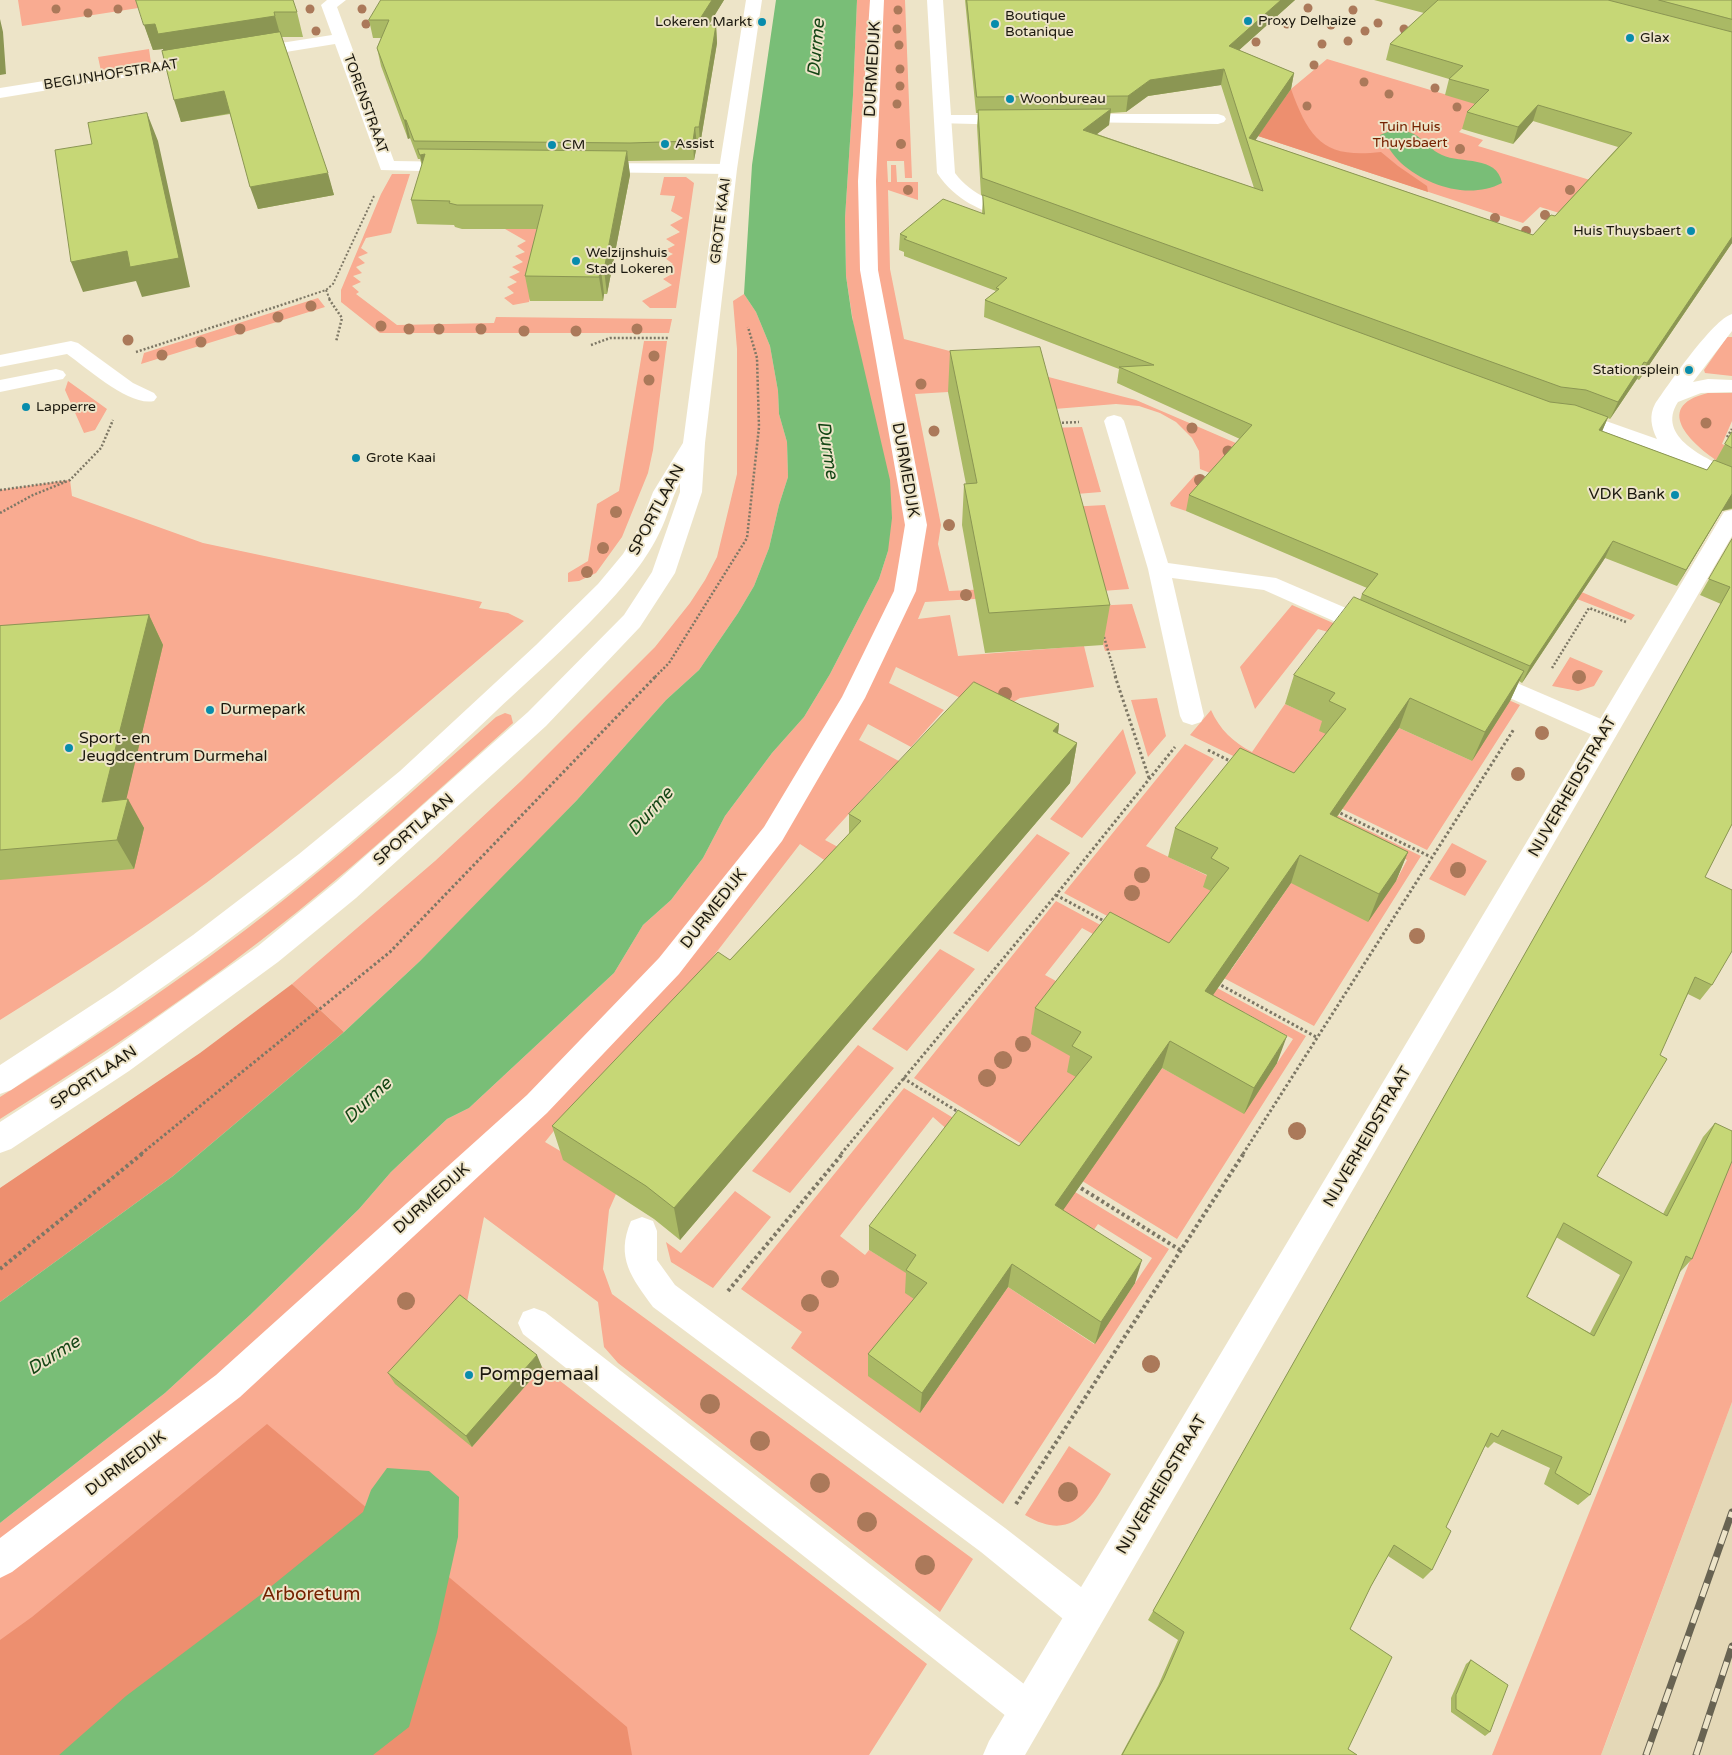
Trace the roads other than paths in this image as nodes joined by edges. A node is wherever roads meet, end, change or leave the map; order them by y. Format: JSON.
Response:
{"nodes":[{"id":1,"x":754,"y":0,"type":"edge"},
{"id":2,"x":877,"y":0,"type":"edge"},
{"id":3,"x":935,"y":0,"type":"edge"},
{"id":4,"x":334,"y":3,"type":"edge"},
{"id":5,"x":341,"y":38,"type":"junction"},
{"id":6,"x":237,"y":55,"type":"edge"},
{"id":7,"x":218,"y":58,"type":"edge"},
{"id":8,"x":0,"y":93,"type":"edge"},
{"id":9,"x":1218,"y":119,"type":"dead end"},
{"id":10,"x":942,"y":120,"type":"junction"},
{"id":11,"x":1024,"y":120,"type":"edge"},
{"id":12,"x":1054,"y":120,"type":"edge"},
{"id":13,"x":473,"y":167,"type":"edge"},
{"id":14,"x":572,"y":168,"type":"edge"},
{"id":15,"x":728,"y":169,"type":"junction"},
{"id":16,"x":1036,"y":224,"type":"edge"},
{"id":17,"x":1732,"y":320,"type":"edge"},
{"id":18,"x":0,"y":362,"type":"edge"},
{"id":19,"x":56,"y":375,"type":"dead end"},
{"id":20,"x":0,"y":386,"type":"edge"},
{"id":21,"x":1732,"y":386,"type":"edge"},
{"id":22,"x":147,"y":397,"type":"dead end"},
{"id":23,"x":1671,"y":398,"type":"junction"},
{"id":24,"x":1551,"y":412,"type":"edge"},
{"id":25,"x":1114,"y":421,"type":"road end"},
{"id":26,"x":694,"y":443,"type":"junction"},
{"id":27,"x":1690,"y":458,"type":"junction"},
{"id":28,"x":1732,"y":478,"type":"edge"},
{"id":29,"x":1732,"y":517,"type":"edge"},
{"id":30,"x":1159,"y":569,"type":"junction"},
{"id":31,"x":1396,"y":639,"type":"edge"},
{"id":32,"x":1460,"y":667,"type":"edge"},
{"id":33,"x":1192,"y":716,"type":"road end"},
{"id":34,"x":1606,"y":731,"type":"junction"},
{"id":35,"x":0,"y":1080,"type":"edge"},
{"id":36,"x":0,"y":1140,"type":"edge"},
{"id":37,"x":642,"y":1231,"type":"edge"},
{"id":38,"x":534,"y":1323,"type":"dead end"},
{"id":39,"x":0,"y":1560,"type":"edge"},
{"id":40,"x":1086,"y":1614,"type":"junction"},
{"id":41,"x":1029,"y":1711,"type":"junction"},
{"id":42,"x":1003,"y":1755,"type":"edge"}],
"edges":[{"from":1,"to":15,"type":"street","name":"GROTE KAAI"},
{"from":2,"to":39,"type":"lane","name":"DURMEDIJK"},
{"from":3,"to":10,"type":"street"},
{"from":4,"to":5,"type":"street","name":"TORENSTRAAT"},
{"from":5,"to":6,"type":"street"},
{"from":5,"to":13,"type":"street","name":"TORENSTRAAT"},
{"from":7,"to":8,"type":"street","name":"BEGIJNHOFSTRAAT"},
{"from":9,"to":12,"type":"lane"},
{"from":10,"to":11,"type":"lane"},
{"from":10,"to":16,"type":"street"},
{"from":14,"to":15,"type":"street"},
{"from":15,"to":26,"type":"street","name":"GROTE KAAI"},
{"from":17,"to":23,"type":"street"},
{"from":18,"to":22,"type":"lane"},
{"from":19,"to":20,"type":"street"},
{"from":21,"to":23,"type":"street"},
{"from":23,"to":27,"type":"street"},
{"from":24,"to":27,"type":"street"},
{"from":25,"to":30,"type":"lane"},
{"from":26,"to":35,"type":"street","name":"SPORTLAAN"},
{"from":26,"to":36,"type":"street","name":"SPORTLAAN"},
{"from":27,"to":28,"type":"street"},
{"from":29,"to":34,"type":"street","name":"NIJVERHEIDSTRAAT"},
{"from":30,"to":31,"type":"lane"},
{"from":30,"to":33,"type":"lane"},
{"from":32,"to":34,"type":"lane"},
{"from":34,"to":40,"type":"street","name":"NIJVERHEIDSTRAAT"},
{"from":37,"to":40,"type":"lane"},
{"from":38,"to":41,"type":"lane"},
{"from":40,"to":41,"type":"street","name":"NIJVERHEIDSTRAAT"},
{"from":41,"to":42,"type":"street","name":"NIJVERHEIDSTRAAT"}]}
